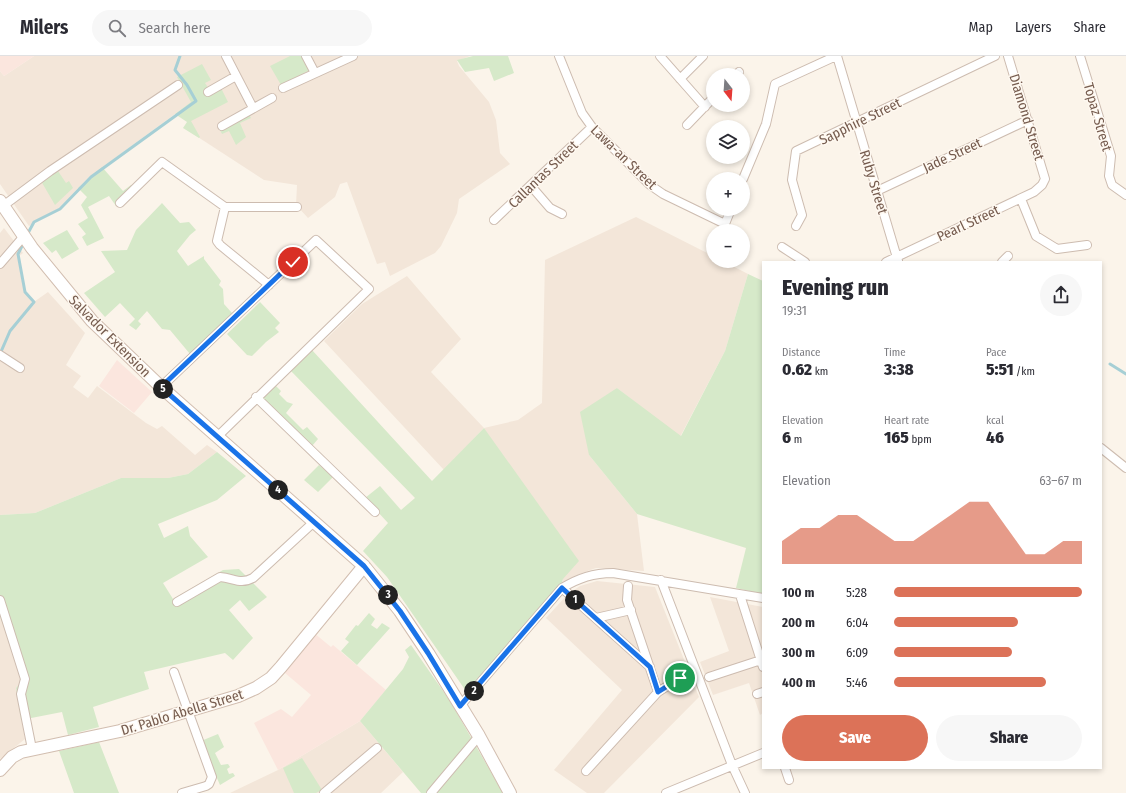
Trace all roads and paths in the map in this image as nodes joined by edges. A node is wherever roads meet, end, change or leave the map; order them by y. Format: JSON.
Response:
{"nodes":[{"id":1,"x":226,"y":56,"type":"edge"},
{"id":2,"x":306,"y":56,"type":"edge"},
{"id":3,"x":353,"y":56,"type":"edge"},
{"id":4,"x":559,"y":56,"type":"edge"},
{"id":5,"x":660,"y":56,"type":"edge"},
{"id":6,"x":703,"y":56,"type":"edge"},
{"id":7,"x":836,"y":56,"type":"edge"},
{"id":8,"x":995,"y":56,"type":"edge"},
{"id":9,"x":1008,"y":56,"type":"edge"},
{"id":10,"x":1080,"y":56,"type":"edge"},
{"id":11,"x":315,"y":73,"type":"junction"},
{"id":12,"x":236,"y":76,"type":"junction"},
{"id":13,"x":680,"y":79,"type":"junction"},
{"id":14,"x":178,"y":85,"type":"dead end"},
{"id":15,"x":283,"y":88,"type":"dead end"},
{"id":16,"x":208,"y":92,"type":"dead end"},
{"id":17,"x":272,"y":98,"type":"dead end"},
{"id":18,"x":705,"y":107,"type":"joint"},
{"id":19,"x":253,"y":108,"type":"junction"},
{"id":20,"x":1028,"y":120,"type":"junction"},
{"id":21,"x":856,"y":122,"type":"junction"},
{"id":22,"x":687,"y":125,"type":"dead end"},
{"id":23,"x":222,"y":126,"type":"dead end"},
{"id":24,"x":592,"y":127,"type":"junction"},
{"id":25,"x":746,"y":172,"type":"edge"},
{"id":26,"x":1045,"y":179,"type":"joint"},
{"id":27,"x":531,"y":186,"type":"junction"},
{"id":28,"x":877,"y":191,"type":"junction"},
{"id":29,"x":1126,"y":195,"type":"edge"},
{"id":30,"x":1021,"y":199,"type":"junction"},
{"id":31,"x":120,"y":203,"type":"dead end"},
{"id":32,"x":2,"y":204,"type":"edge"},
{"id":33,"x":225,"y":207,"type":"junction"},
{"id":34,"x":297,"y":207,"type":"dead end"},
{"id":35,"x":562,"y":214,"type":"dead end"},
{"id":36,"x":706,"y":215,"type":"edge"},
{"id":37,"x":708,"y":216,"type":"edge"},
{"id":38,"x":728,"y":216,"type":"edge"},
{"id":39,"x":494,"y":220,"type":"dead end"},
{"id":40,"x":796,"y":226,"type":"dead end"},
{"id":41,"x":27,"y":241,"type":"junction"},
{"id":42,"x":1087,"y":245,"type":"dead end"},
{"id":43,"x":782,"y":248,"type":"dead end"},
{"id":44,"x":897,"y":260,"type":"edge"},
{"id":45,"x":803,"y":261,"type":"edge"},
{"id":46,"x":0,"y":264,"type":"edge"},
{"id":47,"x":269,"y":284,"type":"junction"},
{"id":48,"x":2,"y":356,"type":"edge"},
{"id":49,"x":20,"y":368,"type":"dead end"},
{"id":50,"x":161,"y":387,"type":"junction"},
{"id":51,"x":256,"y":397,"type":"junction"},
{"id":52,"x":217,"y":437,"type":"junction"},
{"id":53,"x":1102,"y":449,"type":"edge"},
{"id":54,"x":1126,"y":468,"type":"edge"},
{"id":55,"x":375,"y":512,"type":"dead end"},
{"id":56,"x":315,"y":521,"type":"junction"},
{"id":57,"x":364,"y":566,"type":"junction"},
{"id":58,"x":661,"y":580,"type":"junction"},
{"id":59,"x":628,"y":586,"type":"dead end"},
{"id":60,"x":562,"y":588,"type":"junction"},
{"id":61,"x":740,"y":595,"type":"junction"},
{"id":62,"x":762,"y":598,"type":"edge"},
{"id":63,"x":0,"y":600,"type":"edge"},
{"id":64,"x":177,"y":602,"type":"dead end"},
{"id":65,"x":631,"y":610,"type":"junction"},
{"id":66,"x":2,"y":611,"type":"edge"},
{"id":67,"x":596,"y":618,"type":"junction"},
{"id":68,"x":762,"y":664,"type":"edge"},
{"id":69,"x":650,"y":667,"type":"junction"},
{"id":70,"x":174,"y":672,"type":"dead end"},
{"id":71,"x":709,"y":677,"type":"dead end"},
{"id":72,"x":680,"y":678,"type":"dead end"},
{"id":73,"x":658,"y":692,"type":"junction"},
{"id":74,"x":460,"y":706,"type":"junction"},
{"id":75,"x":189,"y":712,"type":"junction"},
{"id":76,"x":479,"y":736,"type":"junction"},
{"id":77,"x":377,"y":748,"type":"dead end"},
{"id":78,"x":32,"y":749,"type":"junction"},
{"id":79,"x":762,"y":753,"type":"edge"},
{"id":80,"x":732,"y":765,"type":"junction"},
{"id":81,"x":785,"y":769,"type":"edge"},
{"id":82,"x":0,"y":770,"type":"edge"},
{"id":83,"x":586,"y":771,"type":"dead end"},
{"id":84,"x":790,"y":780,"type":"dead end"},
{"id":85,"x":182,"y":793,"type":"edge"},
{"id":86,"x":324,"y":793,"type":"edge"},
{"id":87,"x":431,"y":793,"type":"edge"},
{"id":88,"x":510,"y":793,"type":"edge"},
{"id":89,"x":666,"y":793,"type":"edge"},
{"id":90,"x":745,"y":793,"type":"edge"}],
"edges":[{"from":1,"to":12,"type":"street"},
{"from":2,"to":11,"type":"street"},
{"from":3,"to":11,"type":"street"},
{"from":4,"to":24,"type":"street","name":"Lawa-an Street"},
{"from":5,"to":13,"type":"street"},
{"from":6,"to":13,"type":"street"},
{"from":7,"to":21,"type":"street","name":"Ruby Street"},
{"from":7,"to":25,"type":"street"},
{"from":8,"to":21,"type":"street","name":"Sapphire Street"},
{"from":9,"to":20,"type":"street","name":"Diamond Street"},
{"from":10,"to":29,"type":"street","name":"Topaz Street"},
{"from":11,"to":15,"type":"street"},
{"from":12,"to":16,"type":"street"},
{"from":12,"to":19,"type":"street"},
{"from":13,"to":18,"type":"street"},
{"from":14,"to":32,"type":"street"},
{"from":17,"to":19,"type":"street"},
{"from":18,"to":22,"type":"street"},
{"from":19,"to":23,"type":"street"},
{"from":20,"to":26,"type":"street","name":"Diamond Street"},
{"from":20,"to":28,"type":"street","name":"Jade Street"},
{"from":21,"to":28,"type":"street","name":"Ruby Street"},
{"from":21,"to":40,"type":"street","name":"Sapphire Street"},
{"from":24,"to":27,"type":"street","name":"Callantas Street"},
{"from":24,"to":36,"type":"street","name":"Lawa-an Street"},
{"from":26,"to":30,"type":"street","name":"Pearl Street"},
{"from":27,"to":35,"type":"street"},
{"from":27,"to":39,"type":"street","name":"Callantas Street"},
{"from":28,"to":44,"type":"street","name":"Ruby Street"},
{"from":30,"to":42,"type":"street"},
{"from":30,"to":44,"type":"street","name":"Pearl Street"},
{"from":31,"to":33,"type":"street"},
{"from":32,"to":41,"type":"main road","name":"Salvador Extension"},
{"from":33,"to":34,"type":"street"},
{"from":33,"to":47,"type":"street"},
{"from":37,"to":38,"type":"street","name":"Lawa-an Street"},
{"from":41,"to":46,"type":"street"},
{"from":41,"to":50,"type":"main road","name":"Salvador Extension"},
{"from":43,"to":45,"type":"street"},
{"from":47,"to":50,"type":"street"},
{"from":47,"to":51,"type":"street"},
{"from":48,"to":49,"type":"street"},
{"from":50,"to":52,"type":"main road","name":"Salvador Extension"},
{"from":51,"to":52,"type":"street"},
{"from":51,"to":55,"type":"street"},
{"from":52,"to":56,"type":"main road","name":"Salvador Extension"},
{"from":53,"to":54,"type":"street"},
{"from":56,"to":57,"type":"main road","name":"Salvador Extension"},
{"from":56,"to":64,"type":"street"},
{"from":57,"to":74,"type":"main road","name":"Salvador Extension"},
{"from":57,"to":75,"type":"main road","name":"Dr. Pablo Abella Street"},
{"from":58,"to":60,"type":"street"},
{"from":58,"to":61,"type":"street"},
{"from":58,"to":80,"type":"street"},
{"from":59,"to":65,"type":"street"},
{"from":60,"to":67,"type":"street"},
{"from":60,"to":74,"type":"street"},
{"from":61,"to":62,"type":"street"},
{"from":61,"to":68,"type":"street"},
{"from":63,"to":66,"type":"street"},
{"from":65,"to":67,"type":"street"},
{"from":65,"to":69,"type":"street"},
{"from":66,"to":78,"type":"street"},
{"from":67,"to":69,"type":"street"},
{"from":68,"to":71,"type":"street"},
{"from":69,"to":73,"type":"street"},
{"from":70,"to":75,"type":"street"},
{"from":72,"to":73,"type":"street"},
{"from":73,"to":83,"type":"street"},
{"from":74,"to":76,"type":"main road","name":"Salvador Extension"},
{"from":75,"to":78,"type":"main road","name":"Dr. Pablo Abella Street"},
{"from":75,"to":85,"type":"street"},
{"from":76,"to":87,"type":"street"},
{"from":76,"to":88,"type":"main road","name":"Salvador Extension"},
{"from":77,"to":86,"type":"street"},
{"from":78,"to":82,"type":"main road","name":"Dr. Pablo Abella Street"},
{"from":79,"to":80,"type":"street"},
{"from":80,"to":89,"type":"street"},
{"from":80,"to":90,"type":"street"},
{"from":81,"to":84,"type":"street"}]}
